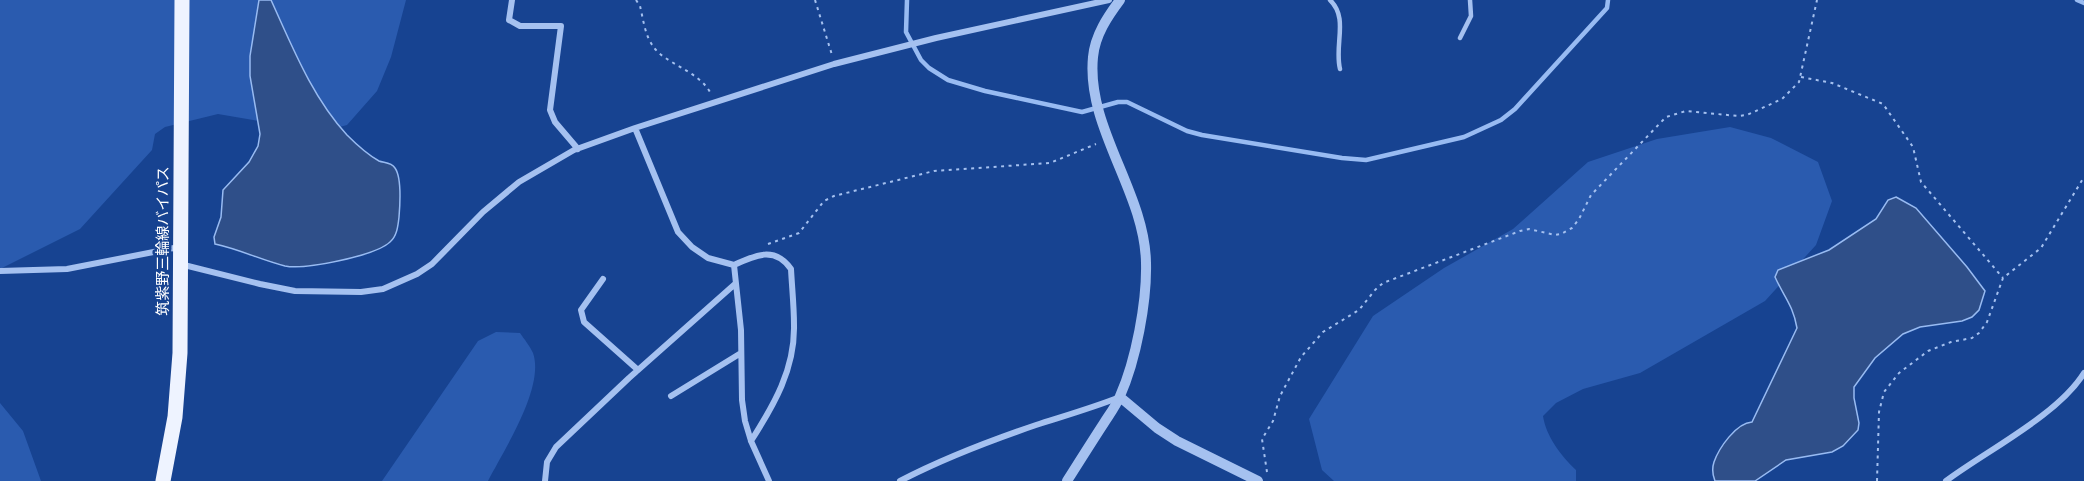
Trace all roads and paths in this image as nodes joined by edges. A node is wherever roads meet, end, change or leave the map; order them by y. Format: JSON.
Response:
{"nodes":[{"id":1,"x":182,"y":0,"type":"edge"},
{"id":2,"x":512,"y":0,"type":"edge"},
{"id":3,"x":636,"y":0,"type":"edge"},
{"id":4,"x":815,"y":0,"type":"edge"},
{"id":5,"x":1109,"y":0,"type":"edge"},
{"id":6,"x":1120,"y":0,"type":"edge"},
{"id":7,"x":1330,"y":0,"type":"edge"},
{"id":8,"x":1470,"y":0,"type":"edge"},
{"id":9,"x":1817,"y":0,"type":"edge"},
{"id":10,"x":1460,"y":38,"type":"dead end"},
{"id":11,"x":834,"y":64,"type":"junction"},
{"id":12,"x":1340,"y":69,"type":"dead end"},
{"id":13,"x":1801,"y":77,"type":"junction"},
{"id":14,"x":715,"y":102,"type":"junction"},
{"id":15,"x":635,"y":128,"type":"junction"},
{"id":16,"x":1109,"y":137,"type":"junction"},
{"id":17,"x":578,"y":149,"type":"junction"},
{"id":18,"x":2084,"y":177,"type":"edge"},
{"id":19,"x":180,"y":247,"type":"junction"},
{"id":20,"x":749,"y":258,"type":"junction"},
{"id":21,"x":180,"y":264,"type":"junction"},
{"id":22,"x":734,"y":265,"type":"junction"},
{"id":23,"x":0,"y":271,"type":"edge"},
{"id":24,"x":2003,"y":278,"type":"junction"},
{"id":25,"x":603,"y":279,"type":"dead end"},
{"id":26,"x":735,"y":284,"type":"junction"},
{"id":27,"x":741,"y":353,"type":"junction"},
{"id":28,"x":638,"y":370,"type":"junction"},
{"id":29,"x":2084,"y":373,"type":"edge"},
{"id":30,"x":671,"y":396,"type":"dead end"},
{"id":31,"x":1120,"y":397,"type":"junction"},
{"id":32,"x":751,"y":441,"type":"junction"},
{"id":33,"x":163,"y":481,"type":"edge"},
{"id":34,"x":545,"y":481,"type":"edge"},
{"id":35,"x":769,"y":481,"type":"edge"},
{"id":36,"x":900,"y":481,"type":"edge"},
{"id":37,"x":1067,"y":481,"type":"edge"},
{"id":38,"x":1258,"y":481,"type":"edge"},
{"id":39,"x":1268,"y":481,"type":"edge"},
{"id":40,"x":1877,"y":481,"type":"edge"},
{"id":41,"x":1946,"y":481,"type":"edge"}],
"edges":[{"from":1,"to":19,"type":"main road","name":"筑紫野三輪線バイパス"},
{"from":2,"to":17,"type":"street"},
{"from":3,"to":14,"type":"path"},
{"from":4,"to":11,"type":"path"},
{"from":5,"to":11,"type":"street"},
{"from":6,"to":16,"type":"street"},
{"from":7,"to":12,"type":"lane"},
{"from":8,"to":10,"type":"lane"},
{"from":9,"to":13,"type":"path"},
{"from":11,"to":14,"type":"street"},
{"from":13,"to":24,"type":"path"},
{"from":13,"to":39,"type":"path"},
{"from":14,"to":15,"type":"street"},
{"from":15,"to":17,"type":"street"},
{"from":15,"to":22,"type":"street"},
{"from":16,"to":20,"type":"path"},
{"from":16,"to":31,"type":"street"},
{"from":17,"to":21,"type":"street"},
{"from":18,"to":24,"type":"path"},
{"from":19,"to":21,"type":"main road","name":"筑紫野三輪線バイパス"},
{"from":19,"to":23,"type":"street"},
{"from":20,"to":22,"type":"street"},
{"from":20,"to":32,"type":"street"},
{"from":21,"to":33,"type":"main road","name":"筑紫野三輪線バイパス"},
{"from":22,"to":26,"type":"street"},
{"from":24,"to":40,"type":"path"},
{"from":25,"to":28,"type":"street"},
{"from":26,"to":27,"type":"street"},
{"from":26,"to":28,"type":"street"},
{"from":27,"to":30,"type":"street"},
{"from":27,"to":32,"type":"street"},
{"from":28,"to":34,"type":"street"},
{"from":29,"to":41,"type":"street"},
{"from":31,"to":36,"type":"street"},
{"from":31,"to":37,"type":"street"},
{"from":31,"to":38,"type":"street"},
{"from":32,"to":35,"type":"street"}]}
